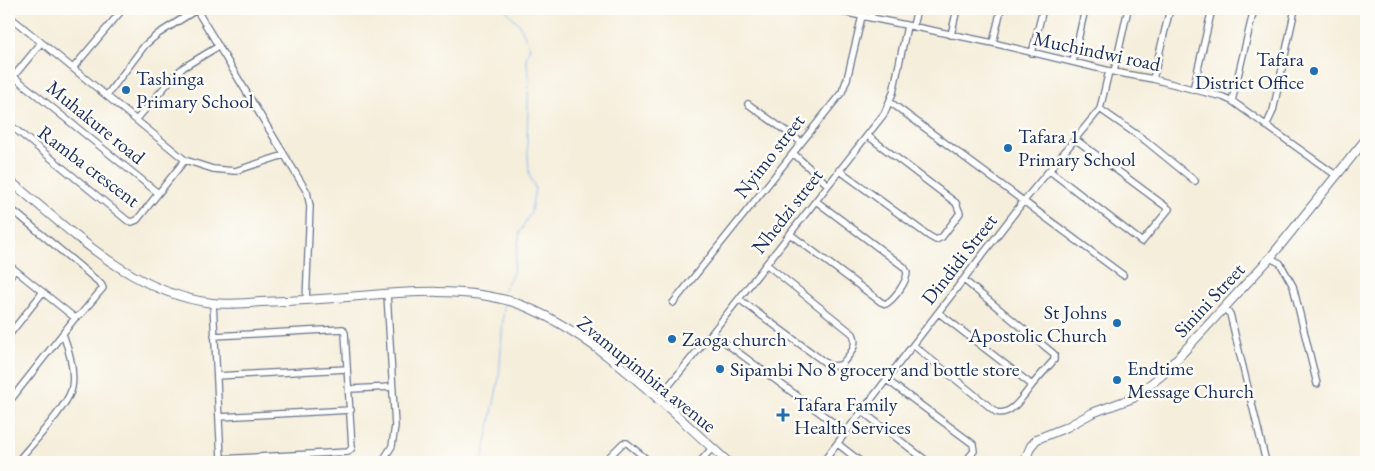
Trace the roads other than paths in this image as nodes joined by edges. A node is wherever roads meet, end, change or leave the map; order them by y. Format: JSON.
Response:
{"nodes":[{"id":1,"x":123,"y":9,"type":"edge"},
{"id":2,"x":196,"y":9,"type":"edge"},
{"id":3,"x":829,"y":9,"type":"edge"},
{"id":4,"x":873,"y":9,"type":"edge"},
{"id":5,"x":917,"y":9,"type":"edge"},
{"id":6,"x":957,"y":9,"type":"edge"},
{"id":7,"x":1001,"y":9,"type":"edge"},
{"id":8,"x":1043,"y":9,"type":"edge"},
{"id":9,"x":1085,"y":9,"type":"edge"},
{"id":10,"x":1128,"y":9,"type":"edge"},
{"id":11,"x":1170,"y":9,"type":"edge"},
{"id":12,"x":1212,"y":9,"type":"edge"},
{"id":13,"x":1254,"y":9,"type":"edge"},
{"id":14,"x":1295,"y":9,"type":"edge"},
{"id":15,"x":9,"y":16,"type":"edge"},
{"id":16,"x":862,"y":16,"type":"junction"},
{"id":17,"x":871,"y":18,"type":"junction"},
{"id":18,"x":910,"y":26,"type":"junction"},
{"id":19,"x":951,"y":35,"type":"junction"},
{"id":20,"x":41,"y":42,"type":"junction"},
{"id":21,"x":993,"y":43,"type":"junction"},
{"id":22,"x":219,"y":46,"type":"junction"},
{"id":23,"x":1032,"y":53,"type":"junction"},
{"id":24,"x":1073,"y":62,"type":"junction"},
{"id":25,"x":73,"y":68,"type":"junction"},
{"id":26,"x":1111,"y":71,"type":"junction"},
{"id":27,"x":14,"y":76,"type":"junction"},
{"id":28,"x":1154,"y":79,"type":"junction"},
{"id":29,"x":9,"y":82,"type":"edge"},
{"id":30,"x":1193,"y":90,"type":"junction"},
{"id":31,"x":107,"y":94,"type":"junction"},
{"id":32,"x":890,"y":102,"type":"junction"},
{"id":33,"x":1232,"y":102,"type":"junction"},
{"id":34,"x":748,"y":104,"type":"dead end"},
{"id":35,"x":1100,"y":109,"type":"junction"},
{"id":36,"x":137,"y":119,"type":"junction"},
{"id":37,"x":9,"y":124,"type":"edge"},
{"id":38,"x":1266,"y":126,"type":"junction"},
{"id":39,"x":868,"y":136,"type":"junction"},
{"id":40,"x":1075,"y":139,"type":"junction"},
{"id":41,"x":1366,"y":139,"type":"edge"},
{"id":42,"x":800,"y":142,"type":"junction"},
{"id":43,"x":793,"y":152,"type":"junction"},
{"id":44,"x":284,"y":155,"type":"junction"},
{"id":45,"x":185,"y":160,"type":"junction"},
{"id":46,"x":839,"y":170,"type":"junction"},
{"id":47,"x":1050,"y":170,"type":"junction"},
{"id":48,"x":1337,"y":176,"type":"junction"},
{"id":49,"x":9,"y":180,"type":"edge"},
{"id":50,"x":1195,"y":182,"type":"dead end"},
{"id":51,"x":828,"y":186,"type":"junction"},
{"id":52,"x":158,"y":193,"type":"junction"},
{"id":53,"x":816,"y":201,"type":"junction"},
{"id":54,"x":1024,"y":202,"type":"junction"},
{"id":55,"x":9,"y":207,"type":"edge"},
{"id":56,"x":790,"y":234,"type":"junction"},
{"id":57,"x":1270,"y":258,"type":"junction"},
{"id":58,"x":766,"y":264,"type":"junction"},
{"id":59,"x":9,"y":265,"type":"edge"},
{"id":60,"x":14,"y":270,"type":"junction"},
{"id":61,"x":1123,"y":275,"type":"dead end"},
{"id":62,"x":9,"y":277,"type":"edge"},
{"id":63,"x":964,"y":280,"type":"junction"},
{"id":64,"x":43,"y":292,"type":"junction"},
{"id":65,"x":386,"y":294,"type":"junction"},
{"id":66,"x":739,"y":299,"type":"junction"},
{"id":67,"x":306,"y":301,"type":"junction"},
{"id":68,"x":673,"y":302,"type":"dead end"},
{"id":69,"x":213,"y":303,"type":"junction"},
{"id":70,"x":1223,"y":308,"type":"junction"},
{"id":71,"x":938,"y":313,"type":"junction"},
{"id":72,"x":74,"y":318,"type":"junction"},
{"id":73,"x":712,"y":333,"type":"junction"},
{"id":74,"x":63,"y":334,"type":"junction"},
{"id":75,"x":9,"y":335,"type":"edge"},
{"id":76,"x":214,"y":336,"type":"junction"},
{"id":77,"x":913,"y":345,"type":"junction"},
{"id":78,"x":348,"y":369,"type":"junction"},
{"id":79,"x":217,"y":376,"type":"junction"},
{"id":80,"x":887,"y":380,"type":"junction"},
{"id":81,"x":1317,"y":384,"type":"dead end"},
{"id":82,"x":1032,"y":385,"type":"junction"},
{"id":83,"x":392,"y":387,"type":"junction"},
{"id":84,"x":350,"y":389,"type":"junction"},
{"id":85,"x":657,"y":400,"type":"junction"},
{"id":86,"x":9,"y":402,"type":"edge"},
{"id":87,"x":350,"y":410,"type":"junction"},
{"id":88,"x":863,"y":412,"type":"junction"},
{"id":89,"x":219,"y":417,"type":"junction"},
{"id":90,"x":846,"y":432,"type":"junction"},
{"id":91,"x":838,"y":444,"type":"junction"},
{"id":92,"x":712,"y":448,"type":"junction"},
{"id":93,"x":220,"y":460,"type":"edge"},
{"id":94,"x":17,"y":462,"type":"edge"},
{"id":95,"x":382,"y":462,"type":"edge"},
{"id":96,"x":604,"y":462,"type":"edge"},
{"id":97,"x":650,"y":462,"type":"edge"},
{"id":98,"x":700,"y":462,"type":"edge"},
{"id":99,"x":728,"y":462,"type":"edge"},
{"id":100,"x":823,"y":462,"type":"edge"},
{"id":101,"x":861,"y":462,"type":"edge"},
{"id":102,"x":928,"y":462,"type":"edge"},
{"id":103,"x":965,"y":462,"type":"edge"},
{"id":104,"x":1024,"y":462,"type":"edge"},
{"id":105,"x":1266,"y":462,"type":"edge"}],
"edges":[{"from":1,"to":25,"type":"street"},
{"from":2,"to":22,"type":"street"},
{"from":2,"to":31,"type":"street"},
{"from":3,"to":16,"type":"street","name":"Muchindwi road"},
{"from":4,"to":17,"type":"street"},
{"from":5,"to":18,"type":"street","name":"Nhedzi street"},
{"from":6,"to":19,"type":"street"},
{"from":7,"to":21,"type":"street"},
{"from":8,"to":23,"type":"street"},
{"from":9,"to":24,"type":"street"},
{"from":10,"to":26,"type":"street","name":"Dindidi Street"},
{"from":11,"to":28,"type":"street"},
{"from":12,"to":30,"type":"street"},
{"from":13,"to":33,"type":"street"},
{"from":14,"to":38,"type":"street"},
{"from":15,"to":20,"type":"street"},
{"from":16,"to":17,"type":"street","name":"Muchindwi road"},
{"from":16,"to":42,"type":"street","name":"Nyimo street"},
{"from":17,"to":18,"type":"street","name":"Muchindwi road"},
{"from":18,"to":19,"type":"street","name":"Muchindwi road"},
{"from":18,"to":32,"type":"street","name":"Nhedzi street"},
{"from":19,"to":21,"type":"street","name":"Muchindwi road"},
{"from":20,"to":25,"type":"street"},
{"from":20,"to":27,"type":"street"},
{"from":21,"to":23,"type":"street","name":"Muchindwi road"},
{"from":22,"to":36,"type":"street"},
{"from":22,"to":44,"type":"street"},
{"from":23,"to":24,"type":"street","name":"Muchindwi road"},
{"from":24,"to":26,"type":"street","name":"Muchindwi road"},
{"from":25,"to":31,"type":"street"},
{"from":26,"to":28,"type":"street","name":"Muchindwi road"},
{"from":26,"to":35,"type":"street","name":"Dindidi Street"},
{"from":27,"to":29,"type":"street"},
{"from":27,"to":52,"type":"street","name":"Muhakure road"},
{"from":28,"to":30,"type":"street","name":"Muchindwi road"},
{"from":30,"to":33,"type":"street","name":"Muchindwi road"},
{"from":31,"to":36,"type":"street"},
{"from":32,"to":39,"type":"street","name":"Nhedzi street"},
{"from":32,"to":54,"type":"street"},
{"from":33,"to":38,"type":"street","name":"Muchindwi road"},
{"from":34,"to":42,"type":"street"},
{"from":35,"to":40,"type":"street","name":"Dindidi Street"},
{"from":35,"to":50,"type":"street"},
{"from":36,"to":45,"type":"street"},
{"from":37,"to":52,"type":"street","name":"Ramba crescent"},
{"from":38,"to":48,"type":"street","name":"Muchindwi road"},
{"from":39,"to":46,"type":"street","name":"Nhedzi street"},
{"from":39,"to":46,"type":"street"},
{"from":40,"to":47,"type":"street","name":"Dindidi Street"},
{"from":40,"to":47,"type":"street"},
{"from":41,"to":48,"type":"street","name":"Sinini Street"},
{"from":42,"to":43,"type":"street","name":"Nyimo street"},
{"from":43,"to":51,"type":"street"},
{"from":43,"to":68,"type":"street","name":"Nyimo street"},
{"from":44,"to":45,"type":"street"},
{"from":44,"to":67,"type":"street"},
{"from":45,"to":52,"type":"street","name":"Ramba crescent"},
{"from":46,"to":51,"type":"street","name":"Nhedzi street"},
{"from":47,"to":54,"type":"street","name":"Dindidi Street"},
{"from":48,"to":57,"type":"street","name":"Sinini Street"},
{"from":49,"to":69,"type":"street","name":"Zvamupimbira avenue"},
{"from":51,"to":53,"type":"street","name":"Nhedzi street"},
{"from":53,"to":56,"type":"street","name":"Nhedzi street"},
{"from":53,"to":56,"type":"street"},
{"from":54,"to":61,"type":"street"},
{"from":54,"to":63,"type":"street","name":"Dindidi Street"},
{"from":55,"to":72,"type":"street"},
{"from":56,"to":58,"type":"street","name":"Nhedzi street"},
{"from":57,"to":70,"type":"street","name":"Sinini Street"},
{"from":57,"to":81,"type":"street"},
{"from":58,"to":66,"type":"street","name":"Nhedzi street"},
{"from":58,"to":66,"type":"street"},
{"from":59,"to":60,"type":"street"},
{"from":60,"to":62,"type":"street"},
{"from":60,"to":64,"type":"street"},
{"from":63,"to":71,"type":"street","name":"Dindidi Street"},
{"from":63,"to":82,"type":"street"},
{"from":64,"to":72,"type":"street"},
{"from":64,"to":75,"type":"street"},
{"from":65,"to":67,"type":"street","name":"Zvamupimbira avenue"},
{"from":65,"to":83,"type":"street"},
{"from":65,"to":85,"type":"street","name":"Zvamupimbira avenue"},
{"from":66,"to":73,"type":"street","name":"Nhedzi street"},
{"from":67,"to":69,"type":"street","name":"Zvamupimbira avenue"},
{"from":69,"to":76,"type":"street"},
{"from":70,"to":104,"type":"street","name":"Sinini Street"},
{"from":70,"to":105,"type":"street"},
{"from":71,"to":77,"type":"street","name":"Dindidi Street"},
{"from":71,"to":82,"type":"street"},
{"from":72,"to":74,"type":"street"},
{"from":73,"to":85,"type":"street","name":"Nhedzi street"},
{"from":73,"to":90,"type":"street"},
{"from":74,"to":86,"type":"street"},
{"from":74,"to":94,"type":"street"},
{"from":76,"to":78,"type":"street"},
{"from":76,"to":79,"type":"street"},
{"from":77,"to":80,"type":"street","name":"Dindidi Street"},
{"from":77,"to":82,"type":"street"},
{"from":78,"to":79,"type":"street"},
{"from":78,"to":84,"type":"street"},
{"from":79,"to":89,"type":"street"},
{"from":80,"to":88,"type":"street","name":"Dindidi Street"},
{"from":80,"to":103,"type":"street"},
{"from":83,"to":84,"type":"street"},
{"from":83,"to":95,"type":"street"},
{"from":84,"to":87,"type":"street"},
{"from":85,"to":92,"type":"street","name":"Zvamupimbira avenue"},
{"from":87,"to":89,"type":"street"},
{"from":87,"to":93,"type":"street"},
{"from":88,"to":90,"type":"street","name":"Dindidi Street"},
{"from":88,"to":102,"type":"street"},
{"from":89,"to":93,"type":"street"},
{"from":90,"to":91,"type":"street","name":"Dindidi Street"},
{"from":91,"to":100,"type":"street","name":"Dindidi Street"},
{"from":91,"to":101,"type":"street"},
{"from":92,"to":98,"type":"street"},
{"from":92,"to":99,"type":"street","name":"Zvamupimbira avenue"},
{"from":96,"to":97,"type":"street"}]}
